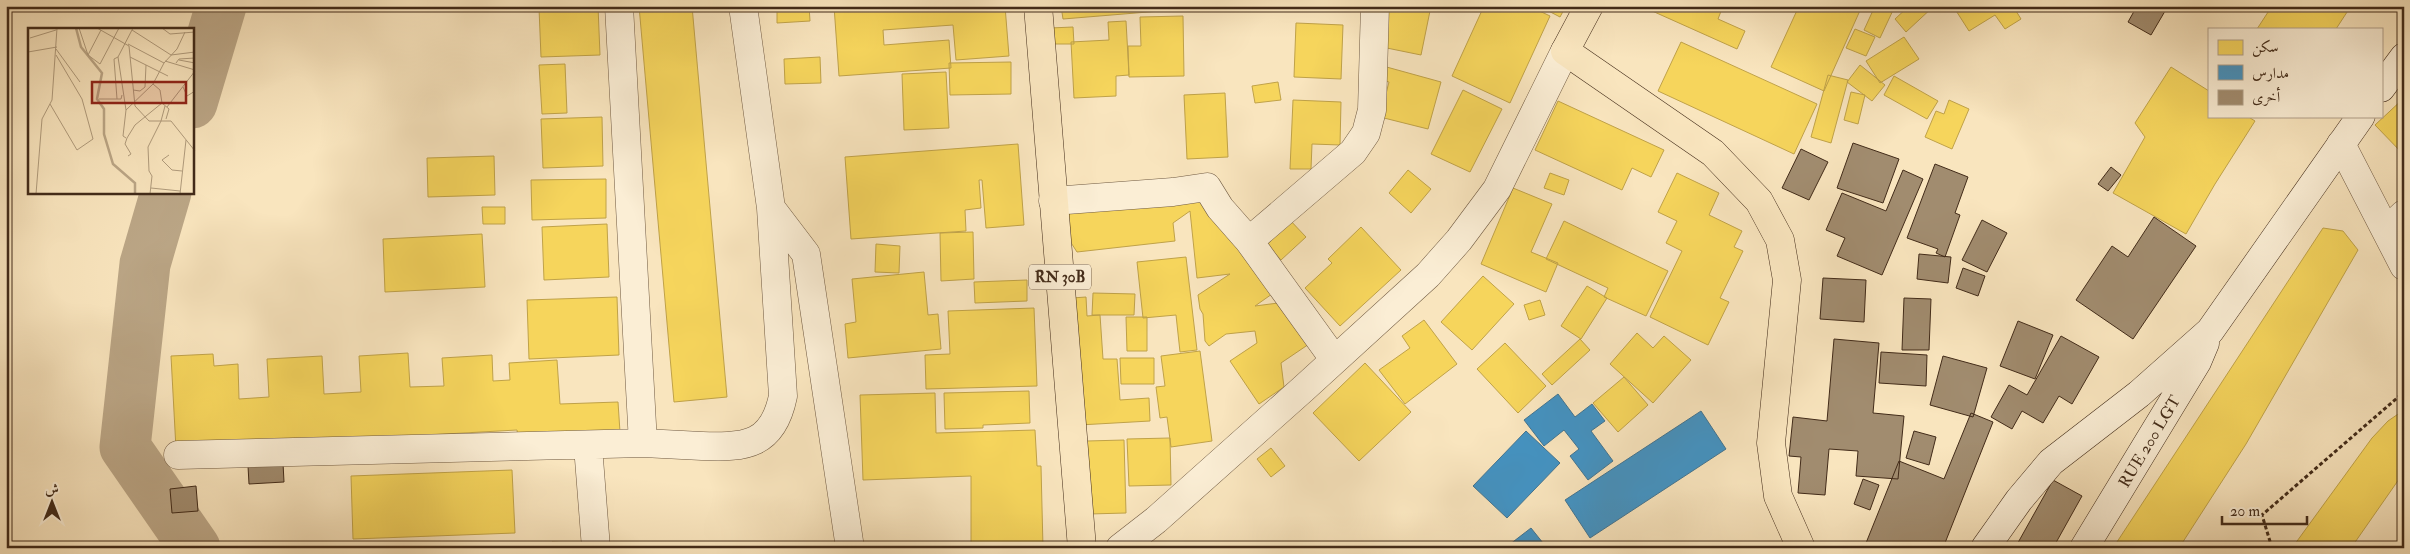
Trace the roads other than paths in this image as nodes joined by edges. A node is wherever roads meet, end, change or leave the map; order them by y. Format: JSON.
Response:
{"nodes":[{"id":1,"x":619,"y":6,"type":"edge"},
{"id":2,"x":743,"y":6,"type":"edge"},
{"id":3,"x":1038,"y":6,"type":"edge"},
{"id":4,"x":1375,"y":6,"type":"edge"},
{"id":5,"x":1589,"y":6,"type":"edge"},
{"id":6,"x":1566,"y":51,"type":"junction"},
{"id":7,"x":2404,"y":58,"type":"edge"},
{"id":8,"x":2382,"y":87,"type":"edge"},
{"id":9,"x":2360,"y":118,"type":"edge"},
{"id":10,"x":2341,"y":144,"type":"junction"},
{"id":11,"x":1053,"y":201,"type":"junction"},
{"id":12,"x":771,"y":208,"type":"junction"},
{"id":13,"x":2395,"y":222,"type":"edge"},
{"id":14,"x":1249,"y":241,"type":"junction"},
{"id":15,"x":2404,"y":266,"type":"edge"},
{"id":16,"x":2210,"y":331,"type":"junction"},
{"id":17,"x":1334,"y":359,"type":"junction"},
{"id":18,"x":643,"y":443,"type":"junction"},
{"id":19,"x":588,"y":446,"type":"junction"},
{"id":20,"x":178,"y":455,"type":"dead end"},
{"id":21,"x":596,"y":548,"type":"edge"},
{"id":22,"x":850,"y":548,"type":"edge"},
{"id":23,"x":1082,"y":548,"type":"edge"},
{"id":24,"x":1120,"y":548,"type":"edge"},
{"id":25,"x":1801,"y":548,"type":"edge"},
{"id":26,"x":1985,"y":548,"type":"edge"},
{"id":27,"x":2084,"y":548,"type":"edge"}],
"edges":[{"from":1,"to":18,"type":"street"},
{"from":2,"to":12,"type":"street"},
{"from":3,"to":11,"type":"main road","number":"RN 30B"},
{"from":4,"to":14,"type":"street"},
{"from":5,"to":6,"type":"main road"},
{"from":6,"to":17,"type":"street"},
{"from":6,"to":25,"type":"main road"},
{"from":7,"to":8,"type":"street"},
{"from":9,"to":10,"type":"street"},
{"from":10,"to":13,"type":"street"},
{"from":10,"to":16,"type":"street"},
{"from":11,"to":14,"type":"street"},
{"from":11,"to":23,"type":"main road","number":"RN 30B"},
{"from":12,"to":18,"type":"street"},
{"from":12,"to":22,"type":"street"},
{"from":13,"to":15,"type":"street"},
{"from":14,"to":17,"type":"street"},
{"from":16,"to":26,"type":"street"},
{"from":16,"to":27,"type":"street","name":"RUE 200 LGT"},
{"from":17,"to":24,"type":"street"},
{"from":18,"to":19,"type":"street"},
{"from":19,"to":20,"type":"street"},
{"from":19,"to":21,"type":"street"}]}
